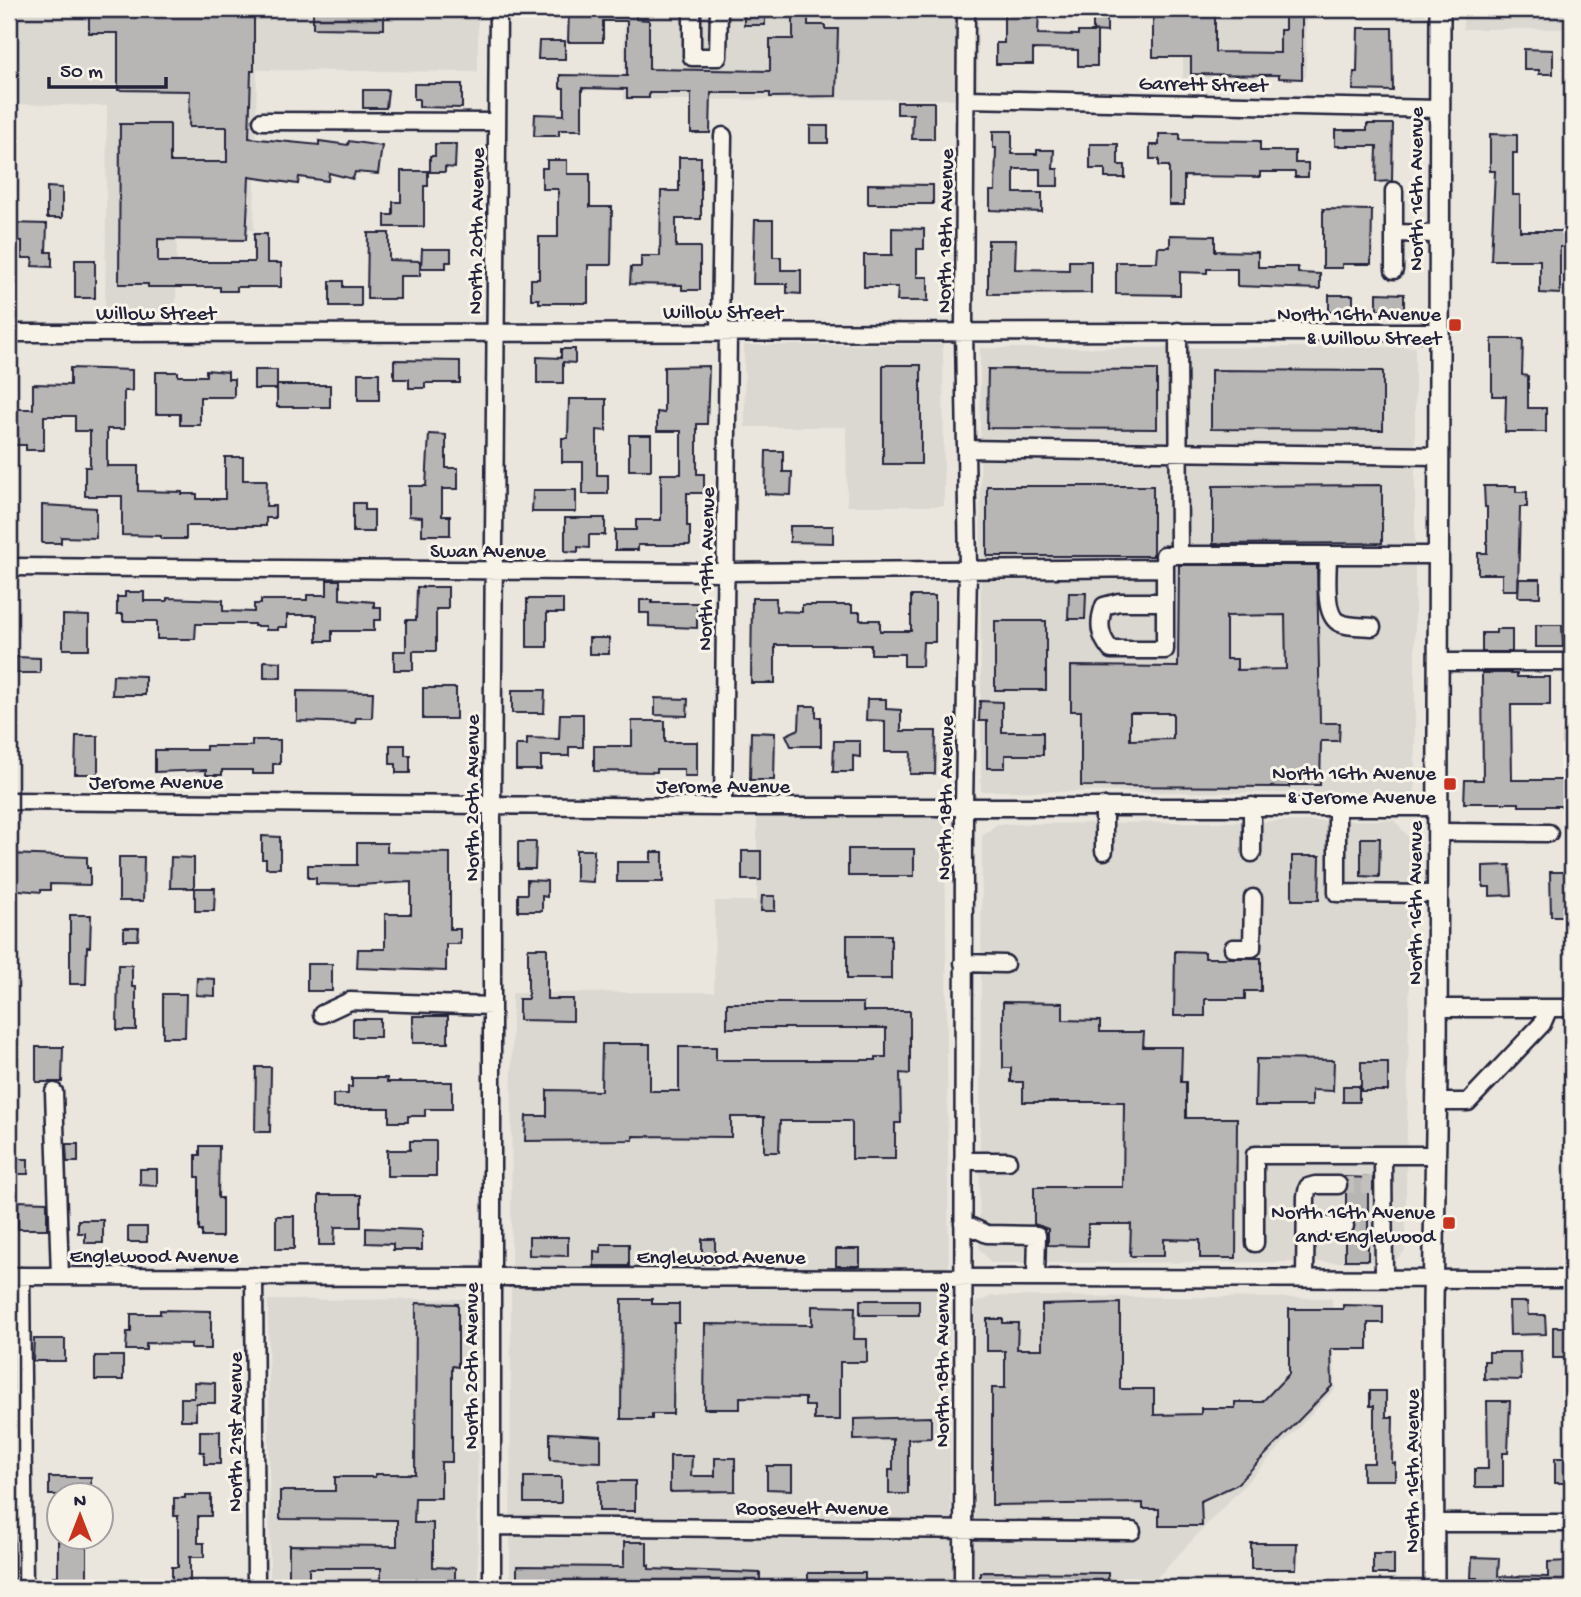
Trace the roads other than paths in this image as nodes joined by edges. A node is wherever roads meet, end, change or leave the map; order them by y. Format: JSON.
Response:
{"nodes":[{"id":1,"x":498,"y":9,"type":"edge"},
{"id":2,"x":692,"y":9,"type":"edge"},
{"id":3,"x":719,"y":9,"type":"edge"},
{"id":4,"x":966,"y":9,"type":"edge"},
{"id":5,"x":1440,"y":9,"type":"edge"},
{"id":6,"x":967,"y":99,"type":"junction"},
{"id":7,"x":1439,"y":109,"type":"junction"},
{"id":8,"x":262,"y":121,"type":"dead end"},
{"id":9,"x":497,"y":122,"type":"junction"},
{"id":10,"x":723,"y":136,"type":"dead end"},
{"id":11,"x":1394,"y":191,"type":"dead end"},
{"id":12,"x":1394,"y":233,"type":"junction"},
{"id":13,"x":1438,"y":234,"type":"junction"},
{"id":14,"x":1394,"y":270,"type":"dead end"},
{"id":15,"x":724,"y":331,"type":"junction"},
{"id":16,"x":964,"y":331,"type":"junction"},
{"id":17,"x":1178,"y":331,"type":"junction"},
{"id":18,"x":9,"y":332,"type":"edge"},
{"id":19,"x":1437,"y":332,"type":"junction"},
{"id":20,"x":495,"y":334,"type":"junction"},
{"id":21,"x":966,"y":449,"type":"junction"},
{"id":22,"x":1178,"y":452,"type":"junction"},
{"id":23,"x":1437,"y":456,"type":"junction"},
{"id":24,"x":1179,"y":555,"type":"junction"},
{"id":25,"x":1437,"y":555,"type":"junction"},
{"id":26,"x":1328,"y":556,"type":"junction"},
{"id":27,"x":9,"y":567,"type":"edge"},
{"id":28,"x":968,"y":568,"type":"junction"},
{"id":29,"x":1165,"y":568,"type":"junction"},
{"id":30,"x":494,"y":571,"type":"junction"},
{"id":31,"x":726,"y":572,"type":"junction"},
{"id":32,"x":1165,"y":601,"type":"junction"},
{"id":33,"x":1371,"y":627,"type":"dead end"},
{"id":34,"x":1437,"y":662,"type":"junction"},
{"id":35,"x":1572,"y":662,"type":"edge"},
{"id":36,"x":9,"y":801,"type":"edge"},
{"id":37,"x":492,"y":805,"type":"junction"},
{"id":38,"x":964,"y":806,"type":"junction"},
{"id":39,"x":1104,"y":806,"type":"junction"},
{"id":40,"x":723,"y":807,"type":"junction"},
{"id":41,"x":1252,"y":807,"type":"junction"},
{"id":42,"x":1336,"y":807,"type":"junction"},
{"id":43,"x":1437,"y":807,"type":"junction"},
{"id":44,"x":1437,"y":832,"type":"junction"},
{"id":45,"x":1549,"y":833,"type":"dead end"},
{"id":46,"x":1104,"y":851,"type":"dead end"},
{"id":47,"x":1252,"y":853,"type":"dead end"},
{"id":48,"x":1437,"y":894,"type":"junction"},
{"id":49,"x":1253,"y":898,"type":"dead end"},
{"id":50,"x":1233,"y":948,"type":"dead end"},
{"id":51,"x":963,"y":963,"type":"junction"},
{"id":52,"x":1005,"y":964,"type":"dead end"},
{"id":53,"x":491,"y":1006,"type":"junction"},
{"id":54,"x":1437,"y":1008,"type":"junction"},
{"id":55,"x":1549,"y":1008,"type":"junction"},
{"id":56,"x":1572,"y":1009,"type":"edge"},
{"id":57,"x":322,"y":1014,"type":"dead end"},
{"id":58,"x":54,"y":1092,"type":"dead end"},
{"id":59,"x":1436,"y":1102,"type":"junction"},
{"id":60,"x":1383,"y":1155,"type":"junction"},
{"id":61,"x":1435,"y":1155,"type":"junction"},
{"id":62,"x":963,"y":1161,"type":"junction"},
{"id":63,"x":1009,"y":1161,"type":"dead end"},
{"id":64,"x":1338,"y":1185,"type":"tunnel mouth"},
{"id":65,"x":963,"y":1223,"type":"junction"},
{"id":66,"x":1306,"y":1226,"type":"junction"},
{"id":67,"x":1345,"y":1226,"type":"tunnel mouth"},
{"id":68,"x":1255,"y":1243,"type":"dead end"},
{"id":69,"x":15,"y":1276,"type":"edge"},
{"id":70,"x":60,"y":1276,"type":"junction"},
{"id":71,"x":254,"y":1276,"type":"junction"},
{"id":72,"x":491,"y":1276,"type":"junction"},
{"id":73,"x":962,"y":1277,"type":"junction"},
{"id":74,"x":1036,"y":1277,"type":"junction"},
{"id":75,"x":1306,"y":1277,"type":"junction"},
{"id":76,"x":1384,"y":1278,"type":"junction"},
{"id":77,"x":1433,"y":1278,"type":"junction"},
{"id":78,"x":1572,"y":1279,"type":"edge"},
{"id":79,"x":1433,"y":1523,"type":"junction"},
{"id":80,"x":1572,"y":1523,"type":"edge"},
{"id":81,"x":492,"y":1526,"type":"junction"},
{"id":82,"x":963,"y":1530,"type":"junction"},
{"id":83,"x":1132,"y":1531,"type":"dead end"},
{"id":84,"x":24,"y":1588,"type":"edge"},
{"id":85,"x":256,"y":1588,"type":"edge"},
{"id":86,"x":492,"y":1588,"type":"edge"},
{"id":87,"x":963,"y":1588,"type":"edge"},
{"id":88,"x":1434,"y":1588,"type":"edge"}],
"edges":[{"from":1,"to":9,"type":"street","name":"North 20th Avenue"},
{"from":2,"to":3,"type":"street"},
{"from":4,"to":6,"type":"street","name":"North 18th Avenue"},
{"from":5,"to":7,"type":"main road","name":"North 16th Avenue"},
{"from":6,"to":7,"type":"street","name":"Garrett Street"},
{"from":6,"to":16,"type":"street","name":"North 18th Avenue"},
{"from":7,"to":13,"type":"main road","name":"North 16th Avenue"},
{"from":8,"to":9,"type":"street"},
{"from":9,"to":20,"type":"street","name":"North 20th Avenue"},
{"from":10,"to":15,"type":"street","name":"North 19th Avenue"},
{"from":11,"to":12,"type":"street"},
{"from":12,"to":13,"type":"street"},
{"from":12,"to":14,"type":"street"},
{"from":13,"to":19,"type":"main road","name":"North 16th Avenue"},
{"from":15,"to":16,"type":"street","name":"Willow Street"},
{"from":15,"to":20,"type":"street","name":"Willow Street"},
{"from":15,"to":31,"type":"street","name":"North 19th Avenue"},
{"from":16,"to":17,"type":"street","name":"Willow Street"},
{"from":16,"to":21,"type":"street","name":"North 18th Avenue"},
{"from":17,"to":19,"type":"street","name":"Willow Street"},
{"from":17,"to":22,"type":"street"},
{"from":18,"to":20,"type":"street","name":"Willow Street"},
{"from":19,"to":23,"type":"main road","name":"North 16th Avenue"},
{"from":20,"to":30,"type":"street","name":"North 20th Avenue"},
{"from":21,"to":22,"type":"street"},
{"from":21,"to":28,"type":"street","name":"North 18th Avenue"},
{"from":22,"to":23,"type":"street"},
{"from":22,"to":24,"type":"street"},
{"from":23,"to":25,"type":"main road","name":"North 16th Avenue"},
{"from":24,"to":26,"type":"street"},
{"from":24,"to":29,"type":"street"},
{"from":25,"to":26,"type":"street"},
{"from":25,"to":34,"type":"main road","name":"North 16th Avenue"},
{"from":26,"to":33,"type":"street"},
{"from":27,"to":30,"type":"street","name":"Swan Avenue"},
{"from":28,"to":29,"type":"street","name":"Swan Avenue"},
{"from":28,"to":31,"type":"street","name":"Swan Avenue"},
{"from":28,"to":38,"type":"street","name":"North 18th Avenue"},
{"from":29,"to":32,"type":"street"},
{"from":30,"to":31,"type":"street","name":"Swan Avenue"},
{"from":30,"to":37,"type":"street","name":"North 20th Avenue"},
{"from":31,"to":40,"type":"street","name":"North 19th Avenue"},
{"from":32,"to":32,"type":"street"},
{"from":34,"to":35,"type":"street"},
{"from":34,"to":43,"type":"main road","name":"North 16th Avenue"},
{"from":36,"to":37,"type":"street","name":"Jerome Avenue"},
{"from":37,"to":40,"type":"street","name":"Jerome Avenue"},
{"from":37,"to":53,"type":"street","name":"North 20th Avenue"},
{"from":38,"to":39,"type":"street","name":"Jerome Avenue"},
{"from":38,"to":40,"type":"street","name":"Jerome Avenue"},
{"from":38,"to":51,"type":"street","name":"North 18th Avenue"},
{"from":39,"to":41,"type":"street","name":"Jerome Avenue"},
{"from":39,"to":46,"type":"street"},
{"from":41,"to":42,"type":"street","name":"Jerome Avenue"},
{"from":41,"to":47,"type":"street"},
{"from":42,"to":43,"type":"street","name":"Jerome Avenue"},
{"from":42,"to":48,"type":"street"},
{"from":43,"to":44,"type":"main road","name":"North 16th Avenue"},
{"from":44,"to":45,"type":"street"},
{"from":44,"to":48,"type":"main road","name":"North 16th Avenue"},
{"from":48,"to":54,"type":"main road","name":"North 16th Avenue"},
{"from":49,"to":50,"type":"street"},
{"from":51,"to":52,"type":"street"},
{"from":51,"to":62,"type":"street","name":"North 18th Avenue"},
{"from":53,"to":57,"type":"street"},
{"from":53,"to":72,"type":"street","name":"North 20th Avenue"},
{"from":54,"to":55,"type":"street"},
{"from":54,"to":59,"type":"main road","name":"North 16th Avenue"},
{"from":55,"to":56,"type":"street"},
{"from":55,"to":59,"type":"street"},
{"from":58,"to":70,"type":"street"},
{"from":59,"to":61,"type":"main road","name":"North 16th Avenue"},
{"from":60,"to":61,"type":"street"},
{"from":60,"to":68,"type":"street"},
{"from":60,"to":76,"type":"street"},
{"from":61,"to":77,"type":"main road","name":"North 16th Avenue"},
{"from":62,"to":63,"type":"street"},
{"from":62,"to":65,"type":"street","name":"North 18th Avenue"},
{"from":64,"to":66,"type":"street"},
{"from":65,"to":73,"type":"street","name":"North 18th Avenue"},
{"from":65,"to":74,"type":"street"},
{"from":66,"to":67,"type":"street"},
{"from":66,"to":75,"type":"street"},
{"from":69,"to":70,"type":"street","name":"Englewood Avenue"},
{"from":69,"to":84,"type":"street"},
{"from":70,"to":71,"type":"street","name":"Englewood Avenue"},
{"from":71,"to":72,"type":"street","name":"Englewood Avenue"},
{"from":71,"to":85,"type":"street","name":"North 21st Avenue"},
{"from":72,"to":73,"type":"street","name":"Englewood Avenue"},
{"from":72,"to":81,"type":"street","name":"North 20th Avenue"},
{"from":73,"to":74,"type":"street","name":"Englewood Avenue"},
{"from":73,"to":82,"type":"street","name":"North 18th Avenue"},
{"from":74,"to":75,"type":"street","name":"Englewood Avenue"},
{"from":75,"to":76,"type":"street","name":"Englewood Avenue"},
{"from":76,"to":77,"type":"street","name":"Englewood Avenue"},
{"from":77,"to":78,"type":"street","name":"Englewood Avenue"},
{"from":77,"to":79,"type":"main road","name":"North 16th Avenue"},
{"from":79,"to":80,"type":"street"},
{"from":79,"to":88,"type":"main road","name":"North 16th Avenue"},
{"from":81,"to":82,"type":"street","name":"Roosevelt Avenue"},
{"from":81,"to":86,"type":"street","name":"North 20th Avenue"},
{"from":82,"to":83,"type":"street","name":"Roosevelt Avenue"},
{"from":82,"to":87,"type":"street","name":"North 18th Avenue"}]}
